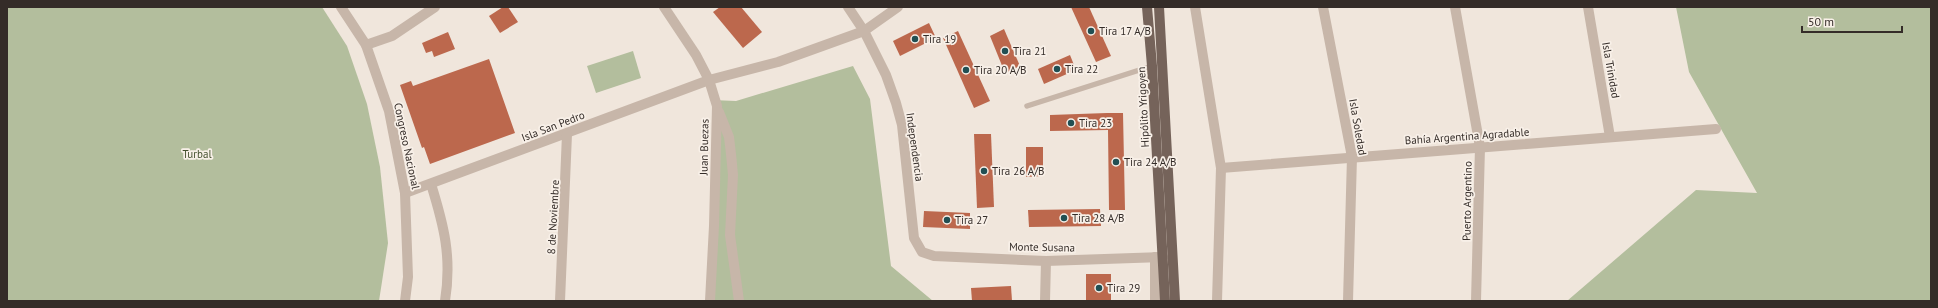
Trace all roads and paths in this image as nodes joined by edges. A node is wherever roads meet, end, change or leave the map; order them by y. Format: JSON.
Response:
{"nodes":[{"id":1,"x":341,"y":7,"type":"edge"},
{"id":2,"x":434,"y":7,"type":"edge"},
{"id":3,"x":664,"y":7,"type":"edge"},
{"id":4,"x":848,"y":7,"type":"edge"},
{"id":5,"x":898,"y":7,"type":"edge"},
{"id":6,"x":1147,"y":7,"type":"edge"},
{"id":7,"x":1159,"y":7,"type":"edge"},
{"id":8,"x":1195,"y":7,"type":"edge"},
{"id":9,"x":1323,"y":7,"type":"edge"},
{"id":10,"x":1455,"y":7,"type":"edge"},
{"id":11,"x":1588,"y":7,"type":"edge"},
{"id":12,"x":864,"y":31,"type":"junction"},
{"id":13,"x":366,"y":45,"type":"junction"},
{"id":14,"x":1152,"y":66,"type":"junction"},
{"id":15,"x":709,"y":80,"type":"junction"},
{"id":16,"x":717,"y":106,"type":"junction"},
{"id":17,"x":1027,"y":106,"type":"dead end"},
{"id":18,"x":1716,"y":129,"type":"dead end"},
{"id":19,"x":567,"y":134,"type":"junction"},
{"id":20,"x":1610,"y":137,"type":"junction"},
{"id":21,"x":1480,"y":147,"type":"junction"},
{"id":22,"x":1352,"y":157,"type":"junction"},
{"id":23,"x":1221,"y":168,"type":"junction"},
{"id":24,"x":431,"y":184,"type":"junction"},
{"id":25,"x":405,"y":193,"type":"junction"},
{"id":26,"x":922,"y":252,"type":"joint"},
{"id":27,"x":1159,"y":257,"type":"junction"},
{"id":28,"x":1046,"y":261,"type":"junction"},
{"id":29,"x":405,"y":301,"type":"edge"},
{"id":30,"x":445,"y":301,"type":"edge"},
{"id":31,"x":560,"y":301,"type":"edge"},
{"id":32,"x":710,"y":301,"type":"edge"},
{"id":33,"x":739,"y":301,"type":"edge"},
{"id":34,"x":1045,"y":301,"type":"edge"},
{"id":35,"x":1155,"y":301,"type":"edge"},
{"id":36,"x":1165,"y":301,"type":"edge"},
{"id":37,"x":1175,"y":301,"type":"edge"},
{"id":38,"x":1218,"y":301,"type":"edge"},
{"id":39,"x":1348,"y":301,"type":"edge"},
{"id":40,"x":1476,"y":301,"type":"edge"}],
"edges":[{"from":1,"to":13,"type":"street","name":"Congreso Nacional"},
{"from":2,"to":13,"type":"street"},
{"from":3,"to":15,"type":"street","name":"Juan Buezas"},
{"from":4,"to":12,"type":"street","name":"Independencia"},
{"from":5,"to":12,"type":"street"},
{"from":6,"to":14,"type":"main road","name":"Hipólito Yrigoyen"},
{"from":7,"to":37,"type":"main road","name":"Hipólito Yrigoyen"},
{"from":8,"to":23,"type":"street"},
{"from":9,"to":22,"type":"street","name":"Isla Soledad"},
{"from":10,"to":21,"type":"street","name":"Puerto Argentino"},
{"from":11,"to":20,"type":"street","name":"Isla Trinidad"},
{"from":12,"to":15,"type":"street","name":"Isla San Pedro"},
{"from":12,"to":26,"type":"street","name":"Independencia"},
{"from":13,"to":25,"type":"street","name":"Congreso Nacional"},
{"from":14,"to":17,"type":"lane"},
{"from":14,"to":27,"type":"main road","name":"Hipólito Yrigoyen"},
{"from":15,"to":16,"type":"street","name":"Juan Buezas"},
{"from":15,"to":19,"type":"street","name":"Isla San Pedro"},
{"from":16,"to":32,"type":"street","name":"Juan Buezas"},
{"from":16,"to":33,"type":"street"},
{"from":18,"to":20,"type":"street","name":"Bahía Argentina Agradable"},
{"from":19,"to":24,"type":"street","name":"Isla San Pedro"},
{"from":19,"to":31,"type":"street","name":"8 de Noviembre"},
{"from":20,"to":21,"type":"street","name":"Bahía Argentina Agradable"},
{"from":21,"to":22,"type":"street","name":"Bahía Argentina Agradable"},
{"from":21,"to":40,"type":"street","name":"Puerto Argentino"},
{"from":22,"to":23,"type":"street","name":"Bahía Argentina Agradable"},
{"from":22,"to":39,"type":"street","name":"Isla Soledad"},
{"from":23,"to":38,"type":"street"},
{"from":24,"to":25,"type":"street","name":"Isla San Pedro"},
{"from":24,"to":30,"type":"street"},
{"from":25,"to":29,"type":"street","name":"Congreso Nacional"},
{"from":26,"to":28,"type":"street","name":"Monte Susana"},
{"from":27,"to":28,"type":"street","name":"Monte Susana"},
{"from":27,"to":35,"type":"street"},
{"from":27,"to":36,"type":"main road","name":"Hipólito Yrigoyen"},
{"from":28,"to":34,"type":"street"}]}
